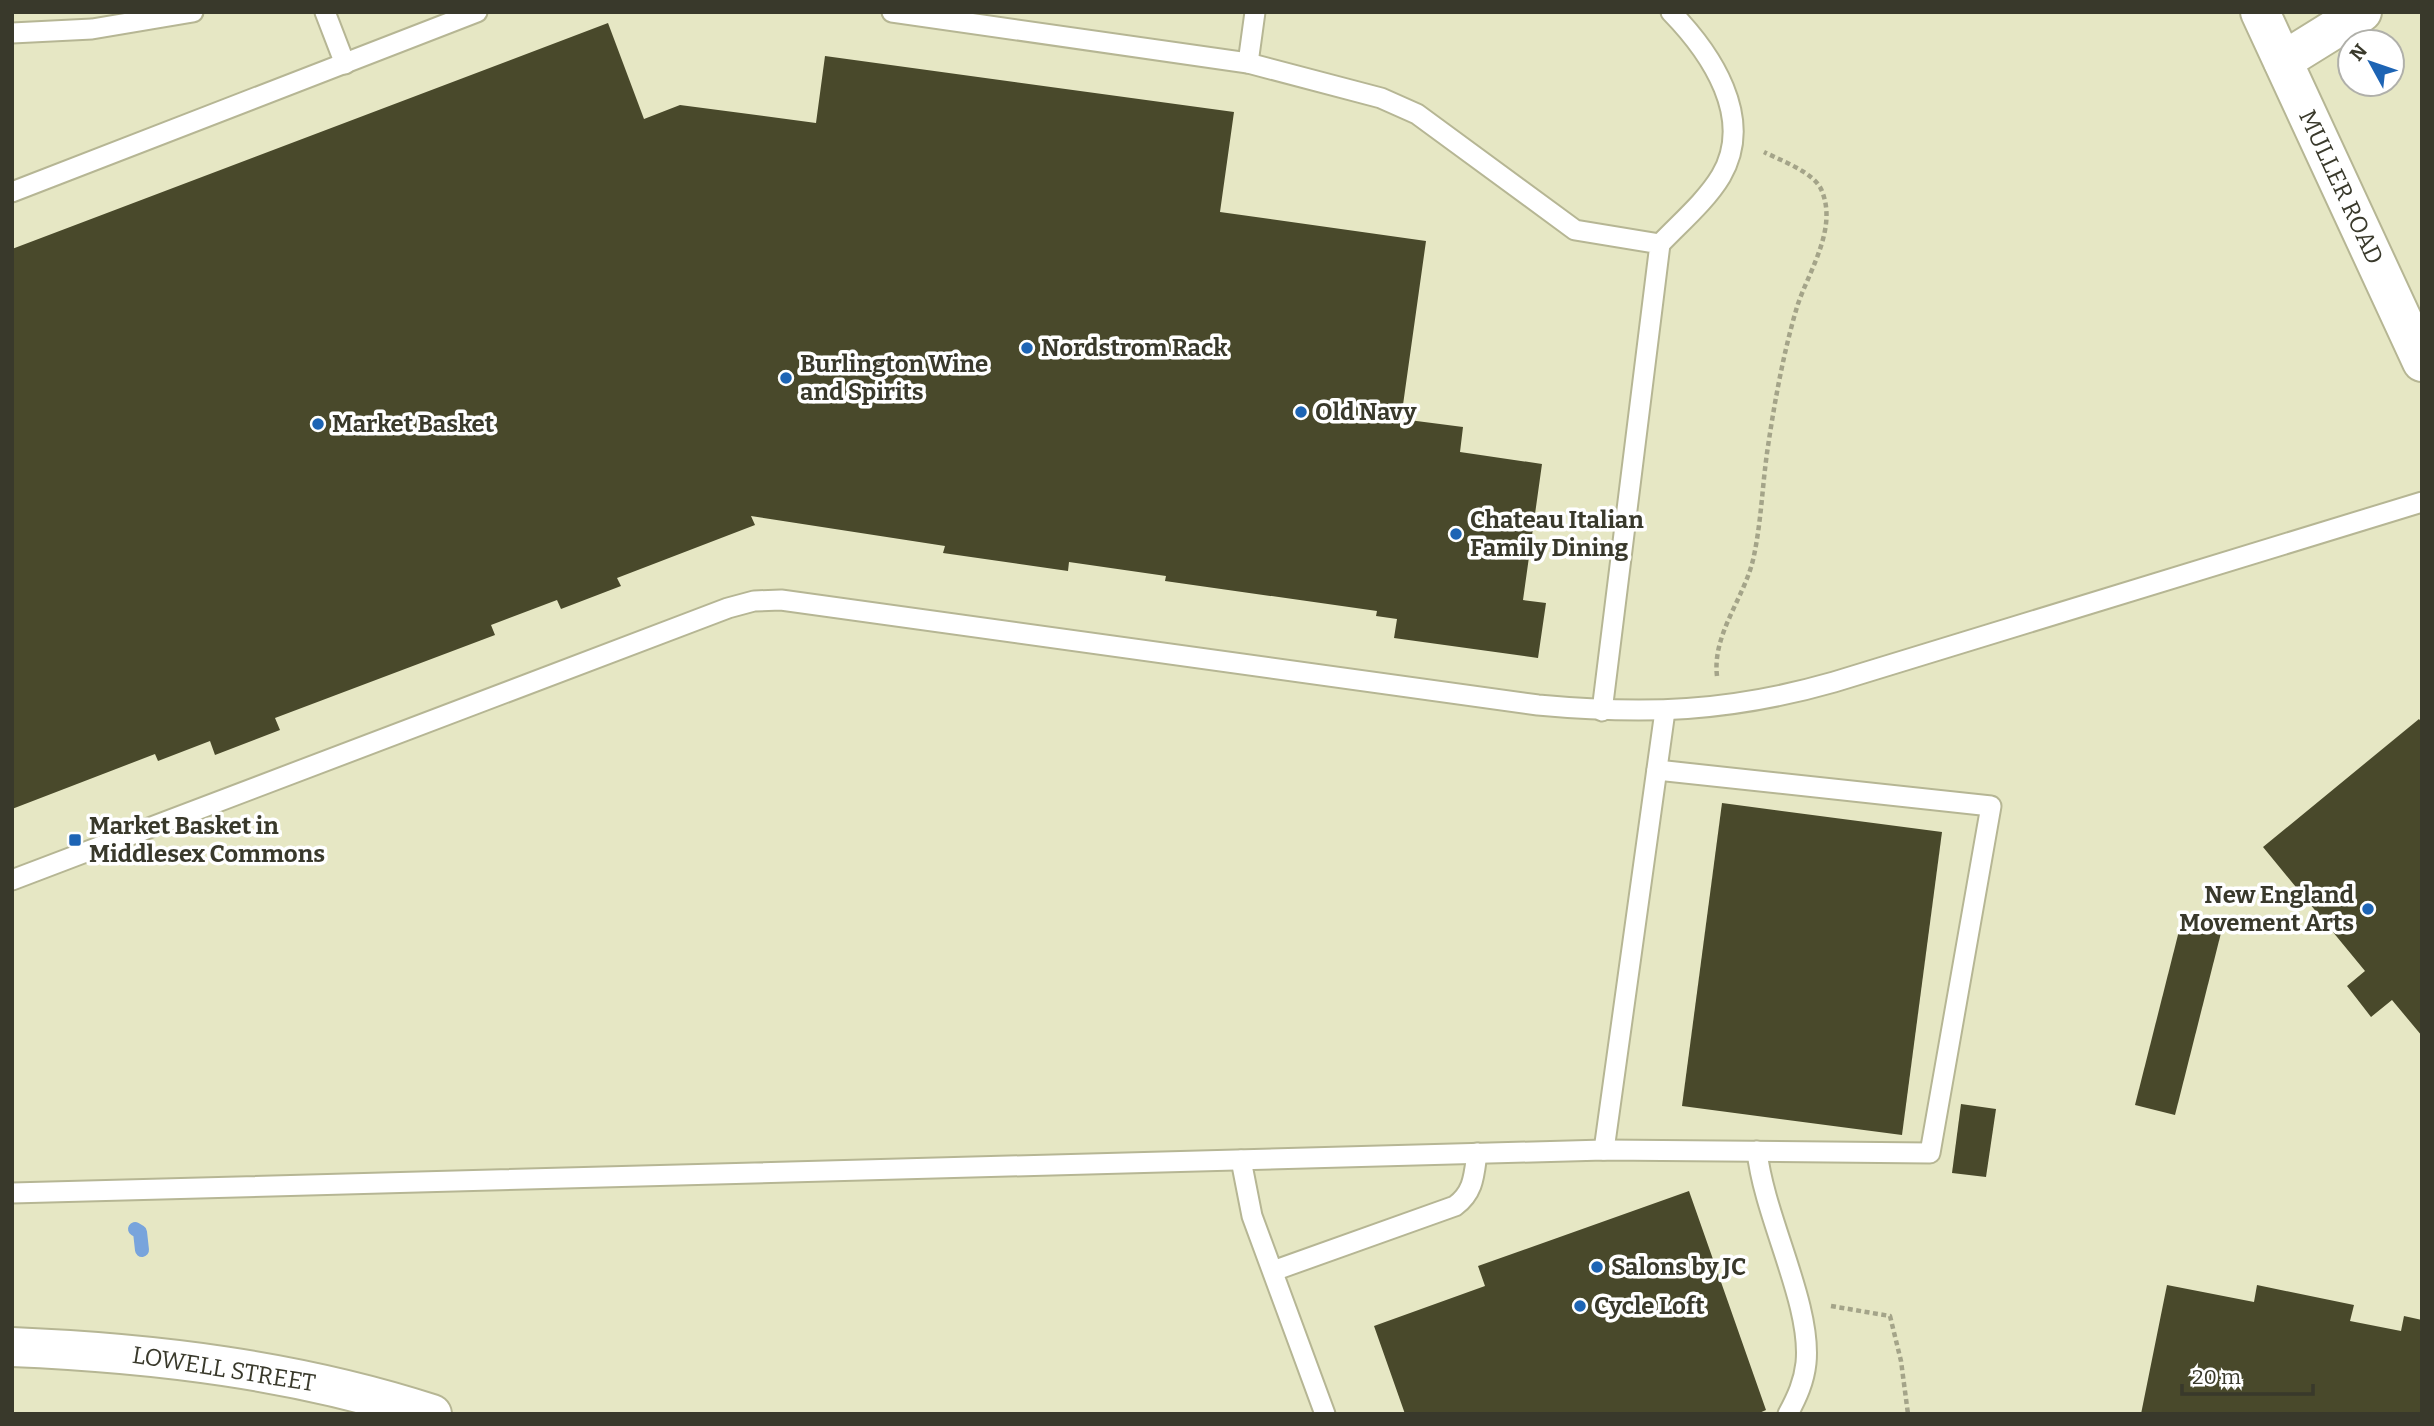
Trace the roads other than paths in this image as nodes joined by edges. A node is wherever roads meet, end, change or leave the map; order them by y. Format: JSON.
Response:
{"nodes":[{"id":1,"x":193,"y":12,"type":"edge"},
{"id":2,"x":326,"y":12,"type":"edge"},
{"id":3,"x":477,"y":12,"type":"edge"},
{"id":4,"x":892,"y":12,"type":"edge"},
{"id":5,"x":1255,"y":12,"type":"edge"},
{"id":6,"x":1671,"y":12,"type":"edge"},
{"id":7,"x":2260,"y":12,"type":"edge"},
{"id":8,"x":2362,"y":12,"type":"edge"},
{"id":9,"x":12,"y":33,"type":"edge"},
{"id":10,"x":2283,"y":61,"type":"junction"},
{"id":11,"x":1248,"y":62,"type":"junction"},
{"id":12,"x":345,"y":64,"type":"junction"},
{"id":13,"x":12,"y":192,"type":"edge"},
{"id":14,"x":1660,"y":244,"type":"junction"},
{"id":15,"x":2422,"y":362,"type":"edge"},
{"id":16,"x":2422,"y":502,"type":"edge"},
{"id":17,"x":1602,"y":711,"type":"junction"},
{"id":18,"x":1665,"y":711,"type":"junction"},
{"id":19,"x":1657,"y":770,"type":"junction"},
{"id":20,"x":12,"y":880,"type":"edge"},
{"id":21,"x":1604,"y":1150,"type":"junction"},
{"id":22,"x":1757,"y":1152,"type":"junction"},
{"id":23,"x":1477,"y":1153,"type":"junction"},
{"id":24,"x":1241,"y":1160,"type":"junction"},
{"id":25,"x":12,"y":1193,"type":"edge"},
{"id":26,"x":1273,"y":1271,"type":"junction"},
{"id":27,"x":12,"y":1347,"type":"edge"},
{"id":28,"x":432,"y":1414,"type":"edge"},
{"id":29,"x":1325,"y":1414,"type":"edge"},
{"id":30,"x":1788,"y":1414,"type":"edge"}],
"edges":[{"from":1,"to":9,"type":"lane"},
{"from":2,"to":12,"type":"lane"},
{"from":3,"to":12,"type":"lane"},
{"from":4,"to":11,"type":"lane"},
{"from":5,"to":11,"type":"lane"},
{"from":6,"to":14,"type":"lane"},
{"from":7,"to":10,"type":"street","name":"MULLER ROAD"},
{"from":8,"to":10,"type":"street"},
{"from":10,"to":15,"type":"street","name":"MULLER ROAD"},
{"from":11,"to":14,"type":"lane"},
{"from":12,"to":13,"type":"lane"},
{"from":14,"to":17,"type":"lane"},
{"from":16,"to":18,"type":"lane"},
{"from":17,"to":18,"type":"lane"},
{"from":17,"to":20,"type":"lane"},
{"from":18,"to":19,"type":"lane"},
{"from":19,"to":21,"type":"lane"},
{"from":19,"to":22,"type":"lane"},
{"from":21,"to":22,"type":"lane"},
{"from":21,"to":23,"type":"lane"},
{"from":22,"to":30,"type":"lane"},
{"from":23,"to":24,"type":"lane"},
{"from":23,"to":26,"type":"lane"},
{"from":24,"to":25,"type":"lane"},
{"from":24,"to":26,"type":"lane"},
{"from":26,"to":29,"type":"lane"},
{"from":27,"to":28,"type":"street","name":"LOWELL STREET"}]}
